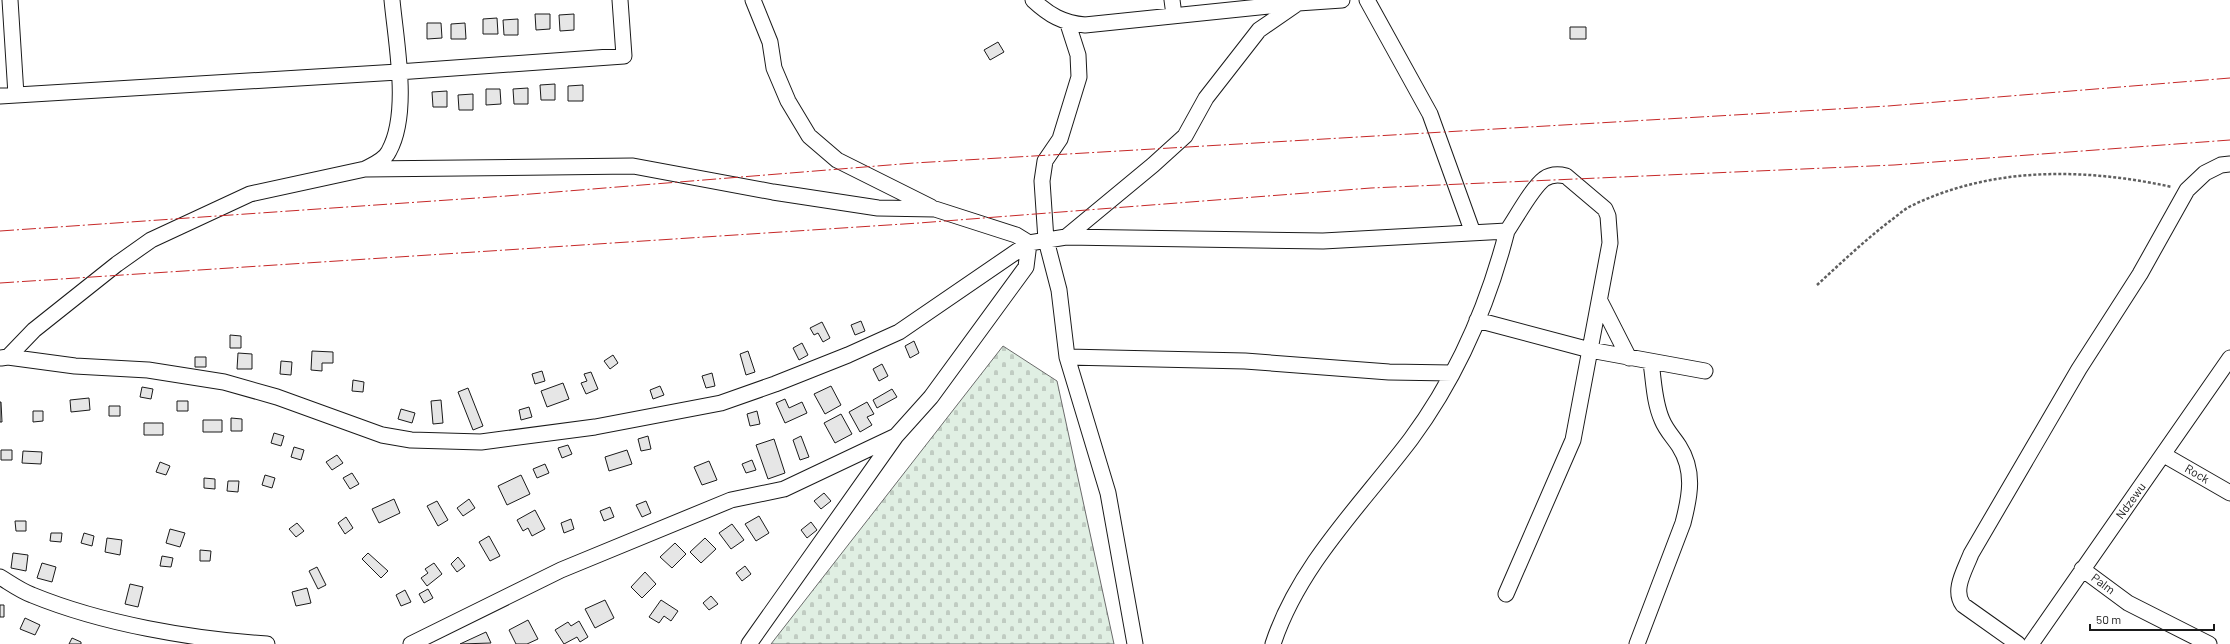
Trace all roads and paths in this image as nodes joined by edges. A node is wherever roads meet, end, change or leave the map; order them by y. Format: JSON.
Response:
{"nodes":[{"id":1,"x":10,"y":0,"type":"edge"},
{"id":2,"x":392,"y":0,"type":"edge"},
{"id":3,"x":620,"y":0,"type":"edge"},
{"id":4,"x":754,"y":0,"type":"edge"},
{"id":5,"x":1033,"y":0,"type":"edge"},
{"id":6,"x":1172,"y":0,"type":"edge"},
{"id":7,"x":1342,"y":0,"type":"edge"},
{"id":8,"x":1367,"y":0,"type":"edge"},
{"id":9,"x":1298,"y":1,"type":"edge"},
{"id":10,"x":1174,"y":15,"type":"junction"},
{"id":11,"x":1068,"y":24,"type":"junction"},
{"id":12,"x":398,"y":72,"type":"junction"},
{"id":13,"x":16,"y":95,"type":"junction"},
{"id":14,"x":0,"y":96,"type":"edge"},
{"id":15,"x":2230,"y":164,"type":"edge"},
{"id":16,"x":365,"y":169,"type":"junction"},
{"id":17,"x":2186,"y":190,"type":"junction"},
{"id":18,"x":935,"y":209,"type":"junction"},
{"id":19,"x":1507,"y":231,"type":"junction"},
{"id":20,"x":1473,"y":232,"type":"junction"},
{"id":21,"x":1066,"y":237,"type":"junction"},
{"id":22,"x":1046,"y":240,"type":"junction"},
{"id":23,"x":1029,"y":243,"type":"junction"},
{"id":24,"x":1817,"y":286,"type":"dead end"},
{"id":25,"x":1600,"y":301,"type":"junction"},
{"id":26,"x":1477,"y":320,"type":"junction"},
{"id":27,"x":1590,"y":350,"type":"junction"},
{"id":28,"x":1067,"y":357,"type":"junction"},
{"id":29,"x":4,"y":358,"type":"edge"},
{"id":30,"x":1629,"y":358,"type":"junction"},
{"id":31,"x":2230,"y":358,"type":"edge"},
{"id":32,"x":1651,"y":363,"type":"junction"},
{"id":33,"x":1704,"y":371,"type":"dead end"},
{"id":34,"x":1452,"y":373,"type":"junction"},
{"id":35,"x":896,"y":436,"type":"junction"},
{"id":36,"x":2164,"y":455,"type":"junction"},
{"id":37,"x":2230,"y":493,"type":"edge"},
{"id":38,"x":2082,"y":569,"type":"junction"},
{"id":39,"x":0,"y":577,"type":"edge"},
{"id":40,"x":1506,"y":594,"type":"dead end"},
{"id":41,"x":267,"y":644,"type":"edge"},
{"id":42,"x":411,"y":644,"type":"edge"},
{"id":43,"x":749,"y":644,"type":"edge"},
{"id":44,"x":1135,"y":644,"type":"edge"},
{"id":45,"x":1273,"y":644,"type":"edge"},
{"id":46,"x":1637,"y":644,"type":"edge"},
{"id":47,"x":2018,"y":644,"type":"edge"},
{"id":48,"x":2031,"y":644,"type":"edge"},
{"id":49,"x":2209,"y":644,"type":"edge"}],
"edges":[{"from":1,"to":13,"type":"street"},
{"from":2,"to":12,"type":"street"},
{"from":3,"to":12,"type":"street"},
{"from":4,"to":18,"type":"street"},
{"from":5,"to":11,"type":"street"},
{"from":6,"to":10,"type":"street"},
{"from":7,"to":9,"type":"street"},
{"from":8,"to":20,"type":"street"},
{"from":9,"to":10,"type":"street"},
{"from":9,"to":21,"type":"street"},
{"from":10,"to":11,"type":"street"},
{"from":11,"to":22,"type":"street"},
{"from":12,"to":13,"type":"street"},
{"from":12,"to":16,"type":"street"},
{"from":13,"to":14,"type":"street"},
{"from":15,"to":17,"type":"street"},
{"from":16,"to":18,"type":"street"},
{"from":16,"to":29,"type":"street"},
{"from":17,"to":24,"type":"path"},
{"from":17,"to":47,"type":"street"},
{"from":18,"to":23,"type":"street"},
{"from":19,"to":20,"type":"street"},
{"from":19,"to":25,"type":"street"},
{"from":19,"to":26,"type":"street"},
{"from":20,"to":21,"type":"street"},
{"from":21,"to":22,"type":"street"},
{"from":22,"to":23,"type":"street"},
{"from":22,"to":28,"type":"street"},
{"from":23,"to":29,"type":"street"},
{"from":23,"to":35,"type":"street"},
{"from":25,"to":27,"type":"street"},
{"from":25,"to":30,"type":"street"},
{"from":26,"to":27,"type":"street"},
{"from":26,"to":34,"type":"street"},
{"from":27,"to":30,"type":"street"},
{"from":27,"to":40,"type":"street"},
{"from":28,"to":34,"type":"street"},
{"from":28,"to":44,"type":"street"},
{"from":30,"to":32,"type":"street"},
{"from":31,"to":36,"type":"street","name":"Ndzewu"},
{"from":32,"to":33,"type":"street"},
{"from":32,"to":46,"type":"street"},
{"from":34,"to":45,"type":"street"},
{"from":35,"to":42,"type":"street"},
{"from":35,"to":43,"type":"street"},
{"from":36,"to":37,"type":"street","name":"Rock"},
{"from":36,"to":38,"type":"street","name":"Ndzewu"},
{"from":38,"to":48,"type":"street","name":"Ndzewu"},
{"from":38,"to":49,"type":"street","name":"Palm"},
{"from":39,"to":41,"type":"street"}]}
